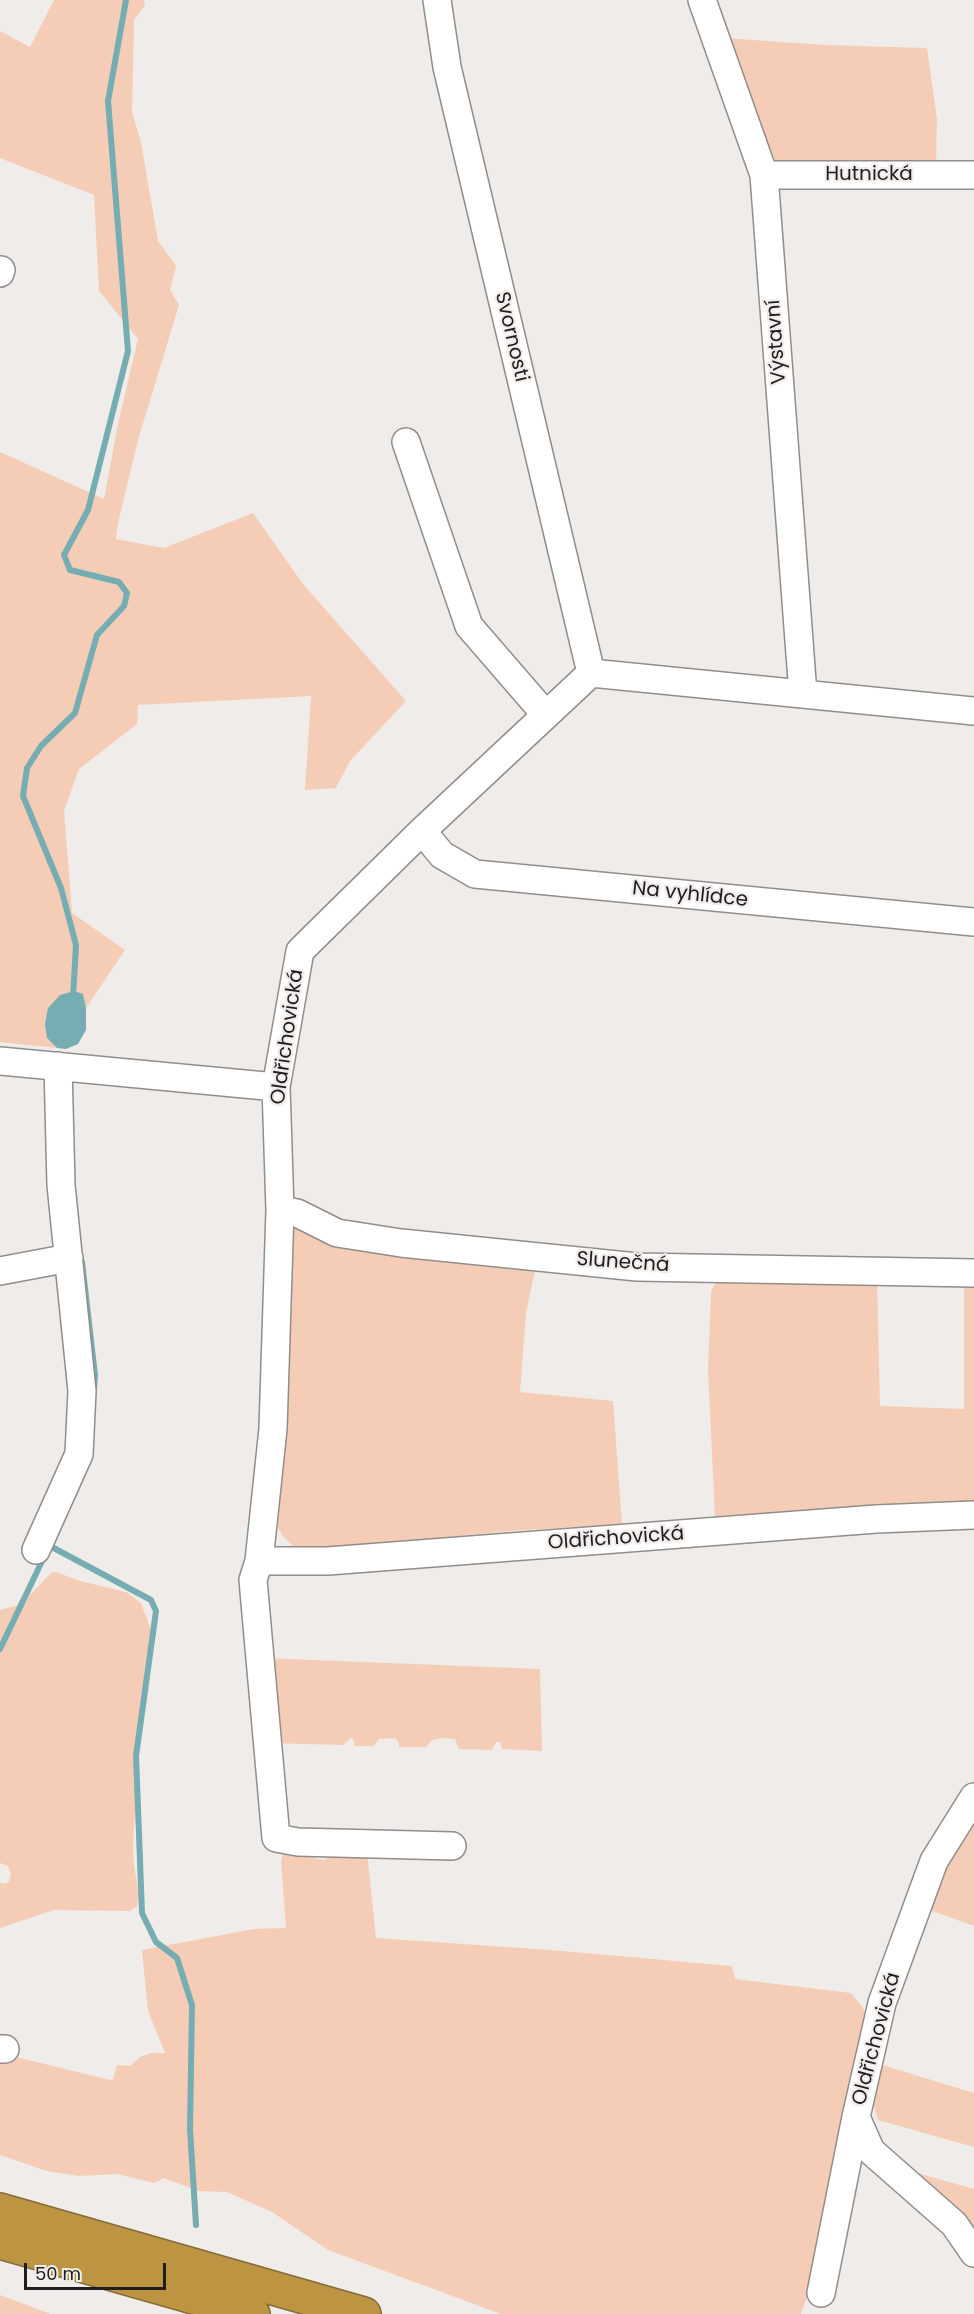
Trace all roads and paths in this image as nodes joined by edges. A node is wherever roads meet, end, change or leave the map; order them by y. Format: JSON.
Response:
{"nodes":[{"id":1,"x":437,"y":0,"type":"edge"},
{"id":2,"x":702,"y":0,"type":"edge"},
{"id":3,"x":764,"y":175,"type":"junction"},
{"id":4,"x":974,"y":175,"type":"edge"},
{"id":5,"x":406,"y":442,"type":"dead end"},
{"id":6,"x":591,"y":673,"type":"junction"},
{"id":7,"x":803,"y":694,"type":"junction"},
{"id":8,"x":974,"y":711,"type":"edge"},
{"id":9,"x":546,"y":716,"type":"junction"},
{"id":10,"x":422,"y":831,"type":"junction"},
{"id":11,"x":974,"y":922,"type":"edge"},
{"id":12,"x":0,"y":1061,"type":"edge"},
{"id":13,"x":58,"y":1066,"type":"junction"},
{"id":14,"x":276,"y":1087,"type":"junction"},
{"id":15,"x":280,"y":1210,"type":"junction"},
{"id":16,"x":69,"y":1258,"type":"junction"},
{"id":17,"x":0,"y":1271,"type":"edge"},
{"id":18,"x":974,"y":1273,"type":"edge"},
{"id":19,"x":974,"y":1515,"type":"edge"},
{"id":20,"x":36,"y":1550,"type":"dead end"},
{"id":21,"x":259,"y":1561,"type":"junction"},
{"id":22,"x":974,"y":1797,"type":"edge"},
{"id":23,"x":452,"y":1846,"type":"dead end"},
{"id":24,"x":856,"y":2117,"type":"junction"},
{"id":25,"x":0,"y":2210,"type":"edge"},
{"id":26,"x":0,"y":2242,"type":"edge"},
{"id":27,"x":974,"y":2253,"type":"edge"},
{"id":28,"x":821,"y":2293,"type":"dead end"},
{"id":29,"x":253,"y":2314,"type":"edge"},
{"id":30,"x":364,"y":2314,"type":"edge"}],
"edges":[{"from":1,"to":6,"type":"street","name":"Svornosti"},
{"from":2,"to":3,"type":"street","name":"Výstavní"},
{"from":3,"to":4,"type":"street","name":"Hutnická"},
{"from":3,"to":7,"type":"street","name":"Výstavní"},
{"from":5,"to":9,"type":"street"},
{"from":6,"to":7,"type":"street"},
{"from":6,"to":9,"type":"street","name":"Oldřichovická"},
{"from":7,"to":8,"type":"street"},
{"from":9,"to":10,"type":"street","name":"Oldřichovická"},
{"from":10,"to":11,"type":"street","name":"Na vyhlídce"},
{"from":10,"to":14,"type":"street","name":"Oldřichovická"},
{"from":12,"to":13,"type":"street"},
{"from":13,"to":14,"type":"street"},
{"from":13,"to":16,"type":"street"},
{"from":14,"to":15,"type":"street","name":"Oldřichovická"},
{"from":15,"to":18,"type":"street","name":"Slunečná"},
{"from":15,"to":21,"type":"street","name":"Oldřichovická"},
{"from":16,"to":17,"type":"street"},
{"from":16,"to":20,"type":"street"},
{"from":19,"to":21,"type":"street","name":"Oldřichovická"},
{"from":21,"to":23,"type":"street","name":"Oldřichovická"},
{"from":22,"to":24,"type":"street","name":"Oldřichovická"},
{"from":24,"to":27,"type":"street","name":"Oldřichovická"},
{"from":24,"to":28,"type":"street"},
{"from":25,"to":30,"type":"highway"},
{"from":26,"to":29,"type":"highway"}]}
